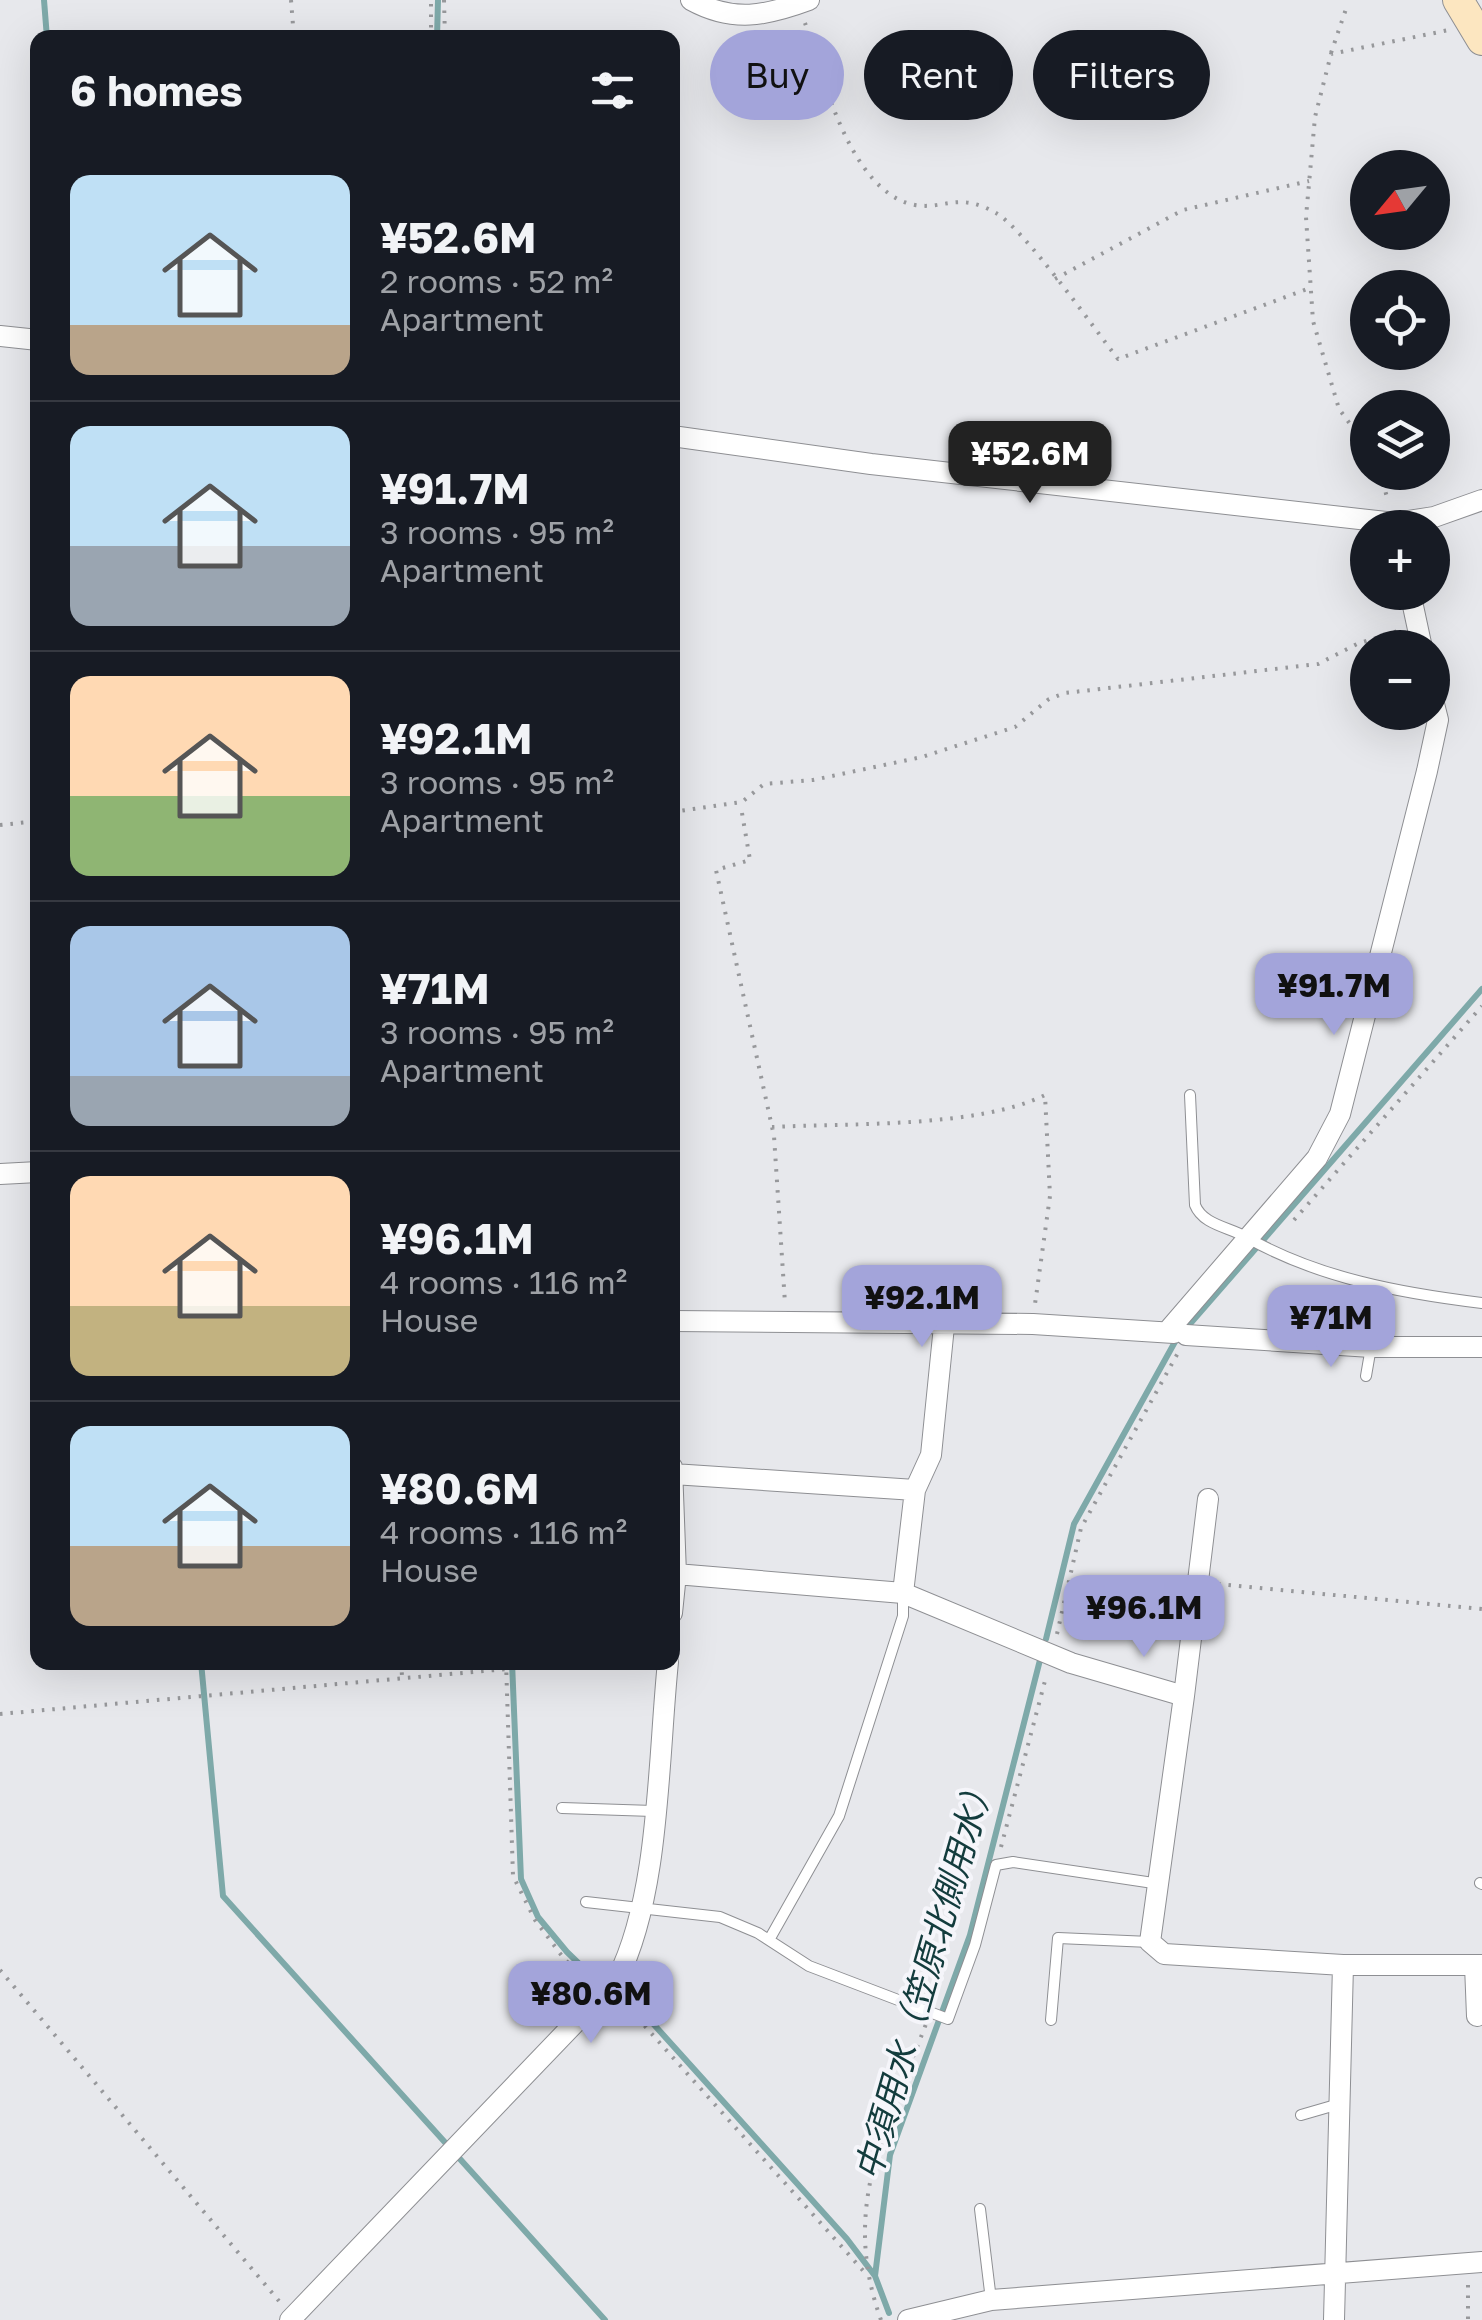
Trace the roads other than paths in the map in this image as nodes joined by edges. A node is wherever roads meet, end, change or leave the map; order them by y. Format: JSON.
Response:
{"nodes":[{"id":1,"x":692,"y":0,"type":"edge"},
{"id":2,"x":804,"y":2,"type":"edge"},
{"id":3,"x":0,"y":336,"type":"edge"},
{"id":4,"x":30,"y":339,"type":"edge"},
{"id":5,"x":680,"y":437,"type":"edge"},
{"id":6,"x":1482,"y":500,"type":"edge"},
{"id":7,"x":1450,"y":511,"type":"edge"},
{"id":8,"x":1350,"y":520,"type":"edge"},
{"id":9,"x":1436,"y":730,"type":"edge"},
{"id":10,"x":1190,"y":1095,"type":"dead end"},
{"id":11,"x":30,"y":1172,"type":"edge"},
{"id":12,"x":0,"y":1174,"type":"edge"},
{"id":13,"x":1247,"y":1238,"type":"junction"},
{"id":14,"x":1482,"y":1303,"type":"edge"},
{"id":15,"x":680,"y":1321,"type":"edge"},
{"id":16,"x":944,"y":1326,"type":"junction"},
{"id":17,"x":1177,"y":1337,"type":"junction"},
{"id":18,"x":1370,"y":1347,"type":"junction"},
{"id":19,"x":1482,"y":1347,"type":"edge"},
{"id":20,"x":1366,"y":1376,"type":"dead end"},
{"id":21,"x":680,"y":1474,"type":"edge"},
{"id":22,"x":915,"y":1490,"type":"junction"},
{"id":23,"x":1208,"y":1499,"type":"dead end"},
{"id":24,"x":680,"y":1577,"type":"edge"},
{"id":25,"x":903,"y":1593,"type":"junction"},
{"id":26,"x":667,"y":1670,"type":"edge"},
{"id":27,"x":1184,"y":1696,"type":"junction"},
{"id":28,"x":562,"y":1808,"type":"dead end"},
{"id":29,"x":653,"y":1811,"type":"junction"},
{"id":30,"x":1161,"y":1884,"type":"junction"},
{"id":31,"x":586,"y":1902,"type":"dead end"},
{"id":32,"x":642,"y":1905,"type":"junction"},
{"id":33,"x":769,"y":1940,"type":"junction"},
{"id":34,"x":1150,"y":1942,"type":"junction"},
{"id":35,"x":1478,"y":1965,"type":"edge"},
{"id":36,"x":1344,"y":1966,"type":"junction"},
{"id":37,"x":1477,"y":2016,"type":"dead end"},
{"id":38,"x":1051,"y":2020,"type":"dead end"},
{"id":39,"x":1341,"y":2103,"type":"junction"},
{"id":40,"x":1301,"y":2115,"type":"dead end"},
{"id":41,"x":980,"y":2209,"type":"dead end"},
{"id":42,"x":1475,"y":2263,"type":"edge"},
{"id":43,"x":1335,"y":2274,"type":"junction"},
{"id":44,"x":991,"y":2300,"type":"junction"},
{"id":45,"x":291,"y":2319,"type":"edge"},
{"id":46,"x":908,"y":2320,"type":"edge"},
{"id":47,"x":1334,"y":2320,"type":"edge"}],
"edges":[{"from":1,"to":2,"type":"street"},
{"from":3,"to":4,"type":"street"},
{"from":5,"to":8,"type":"street"},
{"from":6,"to":7,"type":"street"},
{"from":9,"to":13,"type":"street"},
{"from":10,"to":13,"type":"lane"},
{"from":11,"to":12,"type":"street"},
{"from":13,"to":14,"type":"lane"},
{"from":13,"to":17,"type":"street"},
{"from":15,"to":16,"type":"street"},
{"from":16,"to":17,"type":"street"},
{"from":16,"to":22,"type":"street"},
{"from":17,"to":18,"type":"street"},
{"from":18,"to":19,"type":"street"},
{"from":18,"to":20,"type":"lane"},
{"from":21,"to":22,"type":"street"},
{"from":22,"to":25,"type":"street"},
{"from":23,"to":27,"type":"street"},
{"from":24,"to":25,"type":"street"},
{"from":25,"to":27,"type":"street"},
{"from":25,"to":33,"type":"lane"},
{"from":26,"to":29,"type":"street"},
{"from":27,"to":30,"type":"street"},
{"from":28,"to":29,"type":"lane"},
{"from":29,"to":32,"type":"street"},
{"from":30,"to":33,"type":"lane"},
{"from":30,"to":34,"type":"street"},
{"from":31,"to":32,"type":"lane"},
{"from":32,"to":33,"type":"lane"},
{"from":32,"to":45,"type":"street"},
{"from":34,"to":36,"type":"street"},
{"from":34,"to":38,"type":"lane"},
{"from":35,"to":36,"type":"street"},
{"from":35,"to":37,"type":"street"},
{"from":36,"to":39,"type":"street"},
{"from":39,"to":40,"type":"lane"},
{"from":39,"to":43,"type":"street"},
{"from":41,"to":44,"type":"lane"},
{"from":42,"to":43,"type":"street"},
{"from":43,"to":44,"type":"street"},
{"from":43,"to":47,"type":"street"},
{"from":44,"to":46,"type":"street"}]}
